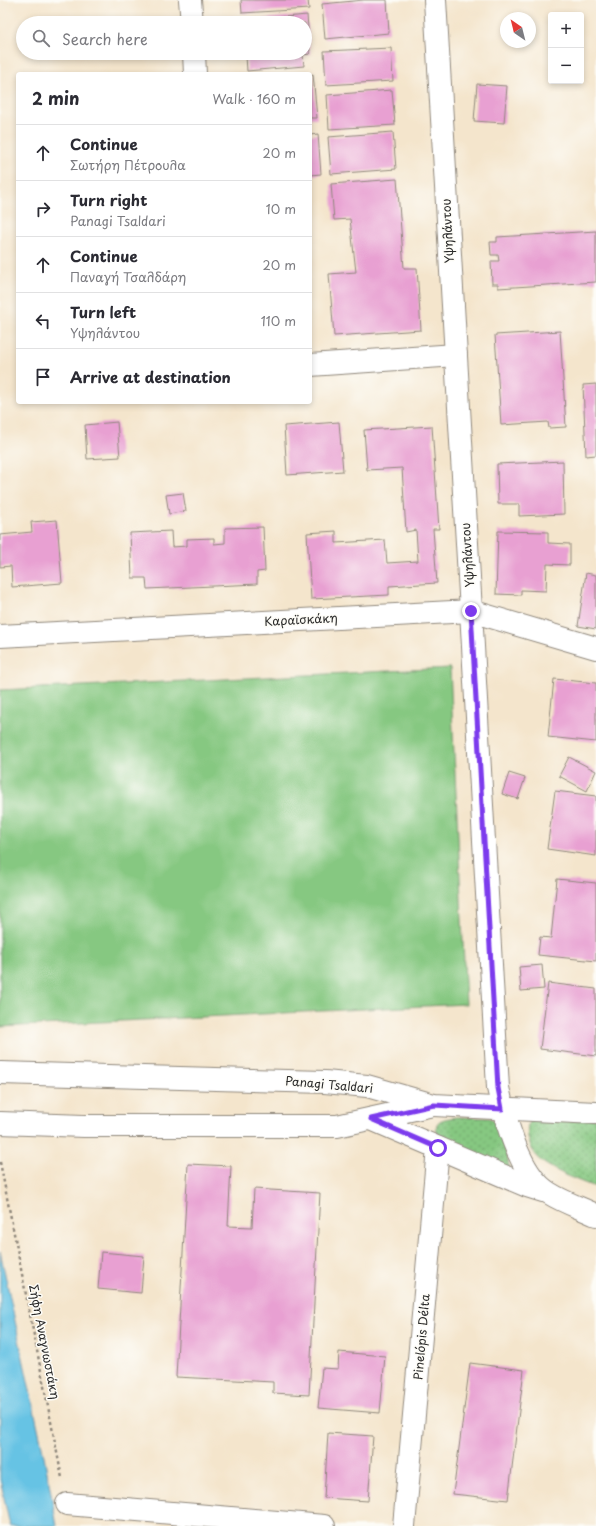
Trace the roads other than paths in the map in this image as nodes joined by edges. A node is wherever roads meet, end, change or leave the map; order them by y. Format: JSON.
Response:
{"nodes":[{"id":1,"x":190,"y":0,"type":"edge"},
{"id":2,"x":435,"y":0,"type":"edge"},
{"id":3,"x":191,"y":16,"type":"edge"},
{"id":4,"x":194,"y":60,"type":"edge"},
{"id":5,"x":195,"y":72,"type":"edge"},
{"id":6,"x":456,"y":355,"type":"junction"},
{"id":7,"x":312,"y":364,"type":"edge"},
{"id":8,"x":471,"y":611,"type":"junction"},
{"id":9,"x":0,"y":636,"type":"edge"},
{"id":10,"x":596,"y":648,"type":"edge"},
{"id":11,"x":0,"y":1073,"type":"edge"},
{"id":12,"x":434,"y":1105,"type":"junction"},
{"id":13,"x":502,"y":1109,"type":"junction"},
{"id":14,"x":596,"y":1113,"type":"edge"},
{"id":15,"x":371,"y":1119,"type":"junction"},
{"id":16,"x":0,"y":1124,"type":"edge"},
{"id":17,"x":438,"y":1148,"type":"junction"},
{"id":18,"x":548,"y":1193,"type":"junction"},
{"id":19,"x":596,"y":1215,"type":"edge"},
{"id":20,"x":67,"y":1504,"type":"road end"},
{"id":21,"x":324,"y":1526,"type":"edge"},
{"id":22,"x":404,"y":1526,"type":"edge"}],
"edges":[{"from":1,"to":3,"type":"street"},
{"from":2,"to":6,"type":"street","name":"Υψηλάντου"},
{"from":4,"to":5,"type":"street"},
{"from":6,"to":7,"type":"street"},
{"from":6,"to":8,"type":"street","name":"Υψηλάντου"},
{"from":8,"to":9,"type":"street","name":"Καραϊσκάκη"},
{"from":8,"to":10,"type":"street","name":"Καραϊσκάκη"},
{"from":8,"to":13,"type":"street","name":"Υψηλάντου"},
{"from":11,"to":12,"type":"street","name":"Panagi Tsaldari"},
{"from":12,"to":13,"type":"street"},
{"from":12,"to":15,"type":"street"},
{"from":13,"to":14,"type":"street"},
{"from":13,"to":18,"type":"street","name":"Υψηλάντου"},
{"from":15,"to":16,"type":"street"},
{"from":15,"to":17,"type":"street"},
{"from":17,"to":18,"type":"street"},
{"from":17,"to":22,"type":"street","name":"Pinelópis Délta"},
{"from":18,"to":19,"type":"street"},
{"from":20,"to":21,"type":"street"}]}
